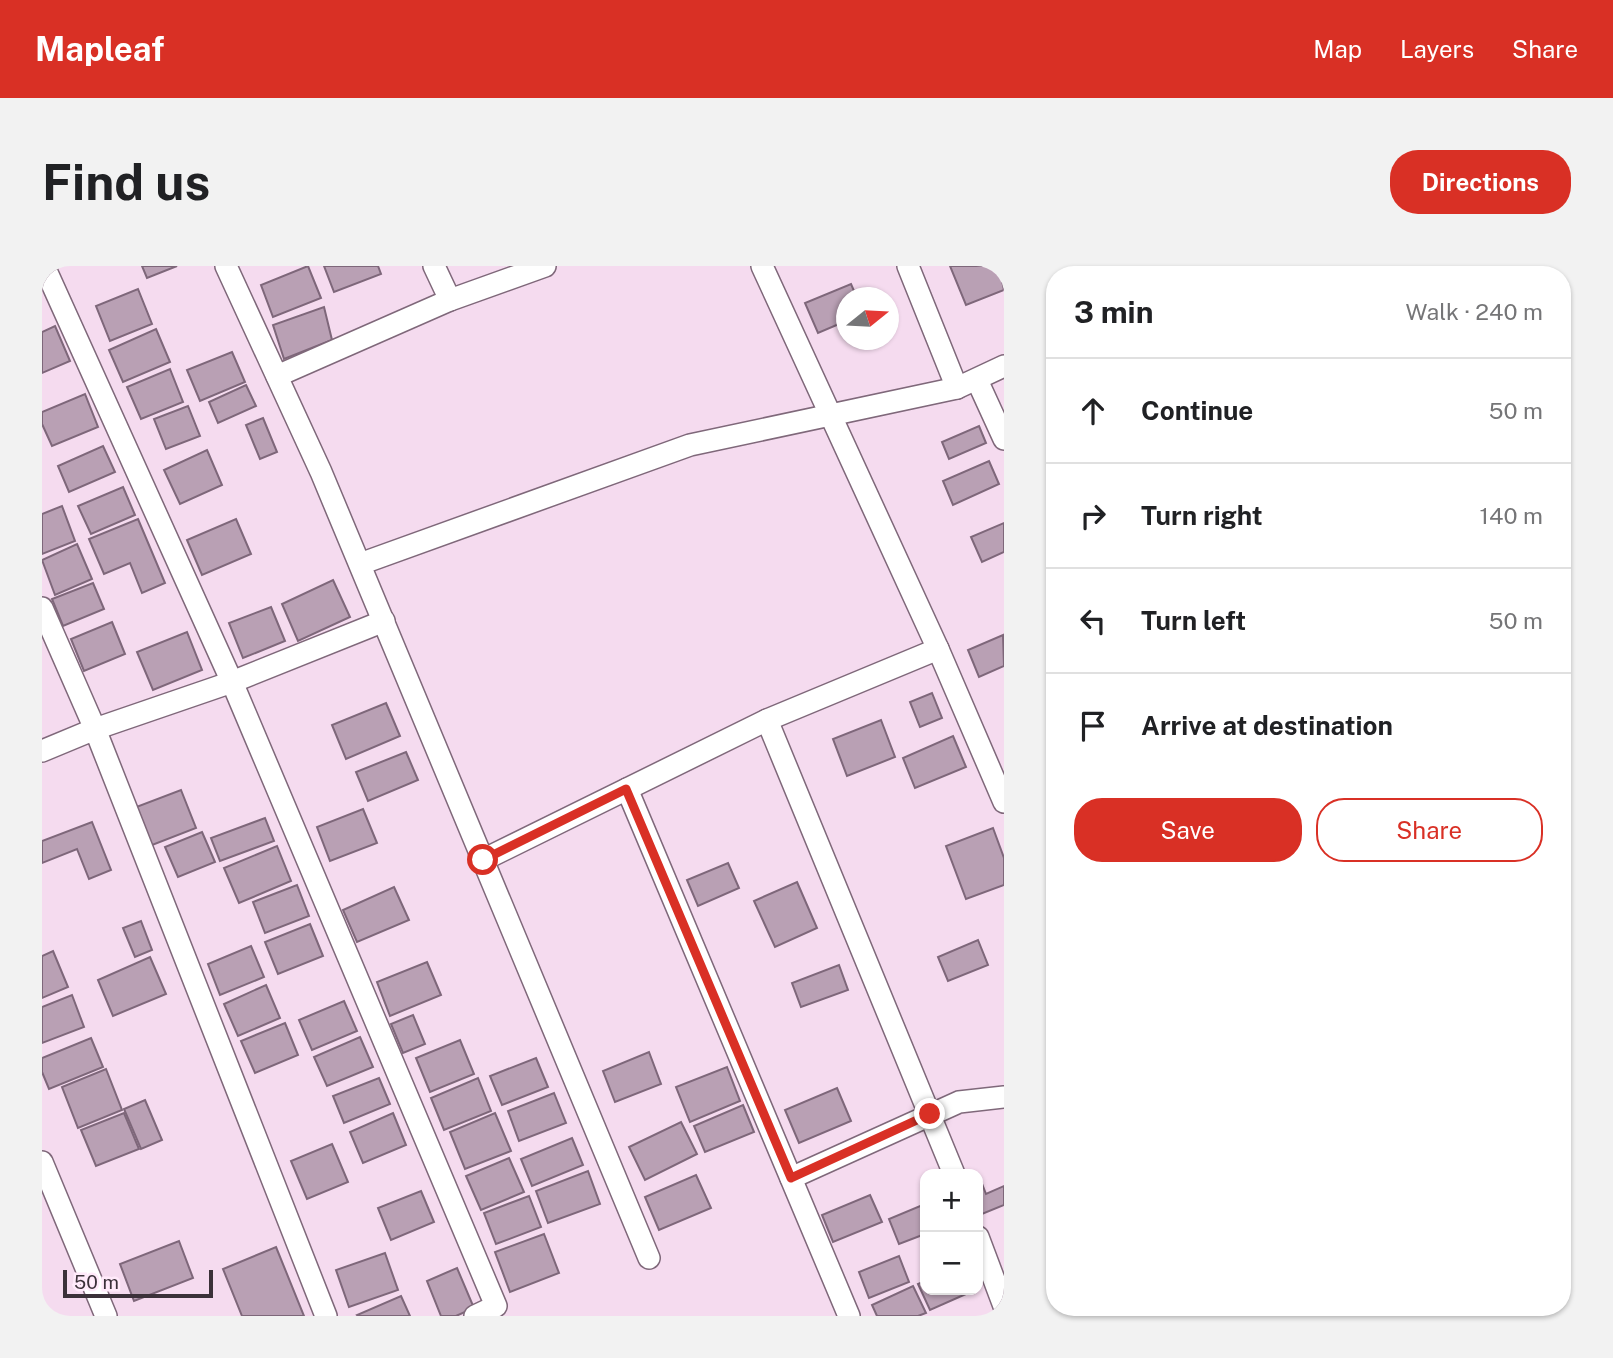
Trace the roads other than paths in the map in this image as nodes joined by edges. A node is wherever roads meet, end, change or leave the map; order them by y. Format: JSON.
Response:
{"nodes":[{"id":1,"x":44,"y":266,"type":"edge"},
{"id":2,"x":226,"y":266,"type":"edge"},
{"id":3,"x":434,"y":266,"type":"edge"},
{"id":4,"x":545,"y":266,"type":"edge"},
{"id":5,"x":762,"y":266,"type":"edge"},
{"id":6,"x":908,"y":266,"type":"edge"},
{"id":7,"x":450,"y":300,"type":"junction"},
{"id":8,"x":1004,"y":366,"type":"edge"},
{"id":9,"x":277,"y":376,"type":"junction"},
{"id":10,"x":977,"y":380,"type":"junction"},
{"id":11,"x":957,"y":388,"type":"junction"},
{"id":12,"x":829,"y":416,"type":"junction"},
{"id":13,"x":1004,"y":439,"type":"edge"},
{"id":14,"x":359,"y":564,"type":"junction"},
{"id":15,"x":42,"y":608,"type":"edge"},
{"id":16,"x":384,"y":621,"type":"junction"},
{"id":17,"x":938,"y":649,"type":"junction"},
{"id":18,"x":232,"y":682,"type":"junction"},
{"id":19,"x":767,"y":720,"type":"junction"},
{"id":20,"x":95,"y":729,"type":"junction"},
{"id":21,"x":42,"y":751,"type":"edge"},
{"id":22,"x":626,"y":789,"type":"junction"},
{"id":23,"x":1004,"y":802,"type":"edge"},
{"id":24,"x":483,"y":860,"type":"junction"},
{"id":25,"x":1004,"y":1097,"type":"edge"},
{"id":26,"x":930,"y":1114,"type":"junction"},
{"id":27,"x":42,"y":1162,"type":"edge"},
{"id":28,"x":952,"y":1169,"type":"edge"},
{"id":29,"x":791,"y":1178,"type":"junction"},
{"id":30,"x":983,"y":1250,"type":"edge"},
{"id":31,"x":649,"y":1258,"type":"dead end"},
{"id":32,"x":1004,"y":1306,"type":"edge"},
{"id":33,"x":106,"y":1316,"type":"edge"},
{"id":34,"x":326,"y":1316,"type":"edge"},
{"id":35,"x":475,"y":1316,"type":"edge"},
{"id":36,"x":849,"y":1316,"type":"edge"}],
"edges":[{"from":1,"to":18,"type":"street"},
{"from":2,"to":9,"type":"street"},
{"from":3,"to":7,"type":"street"},
{"from":4,"to":7,"type":"street"},
{"from":5,"to":12,"type":"street"},
{"from":6,"to":11,"type":"street"},
{"from":7,"to":9,"type":"street"},
{"from":8,"to":10,"type":"street"},
{"from":9,"to":14,"type":"street"},
{"from":10,"to":11,"type":"street"},
{"from":10,"to":13,"type":"street"},
{"from":11,"to":12,"type":"street"},
{"from":12,"to":14,"type":"street"},
{"from":12,"to":17,"type":"street"},
{"from":14,"to":16,"type":"street"},
{"from":15,"to":20,"type":"street"},
{"from":16,"to":18,"type":"street"},
{"from":16,"to":24,"type":"street"},
{"from":17,"to":19,"type":"street"},
{"from":17,"to":23,"type":"street"},
{"from":18,"to":20,"type":"street"},
{"from":18,"to":35,"type":"street"},
{"from":19,"to":22,"type":"street"},
{"from":19,"to":26,"type":"street"},
{"from":20,"to":21,"type":"street"},
{"from":20,"to":34,"type":"street"},
{"from":22,"to":24,"type":"street"},
{"from":22,"to":29,"type":"street"},
{"from":24,"to":31,"type":"street"},
{"from":25,"to":26,"type":"street"},
{"from":26,"to":28,"type":"street"},
{"from":26,"to":29,"type":"street"},
{"from":27,"to":33,"type":"street"},
{"from":29,"to":36,"type":"street"},
{"from":30,"to":32,"type":"street"}]}
